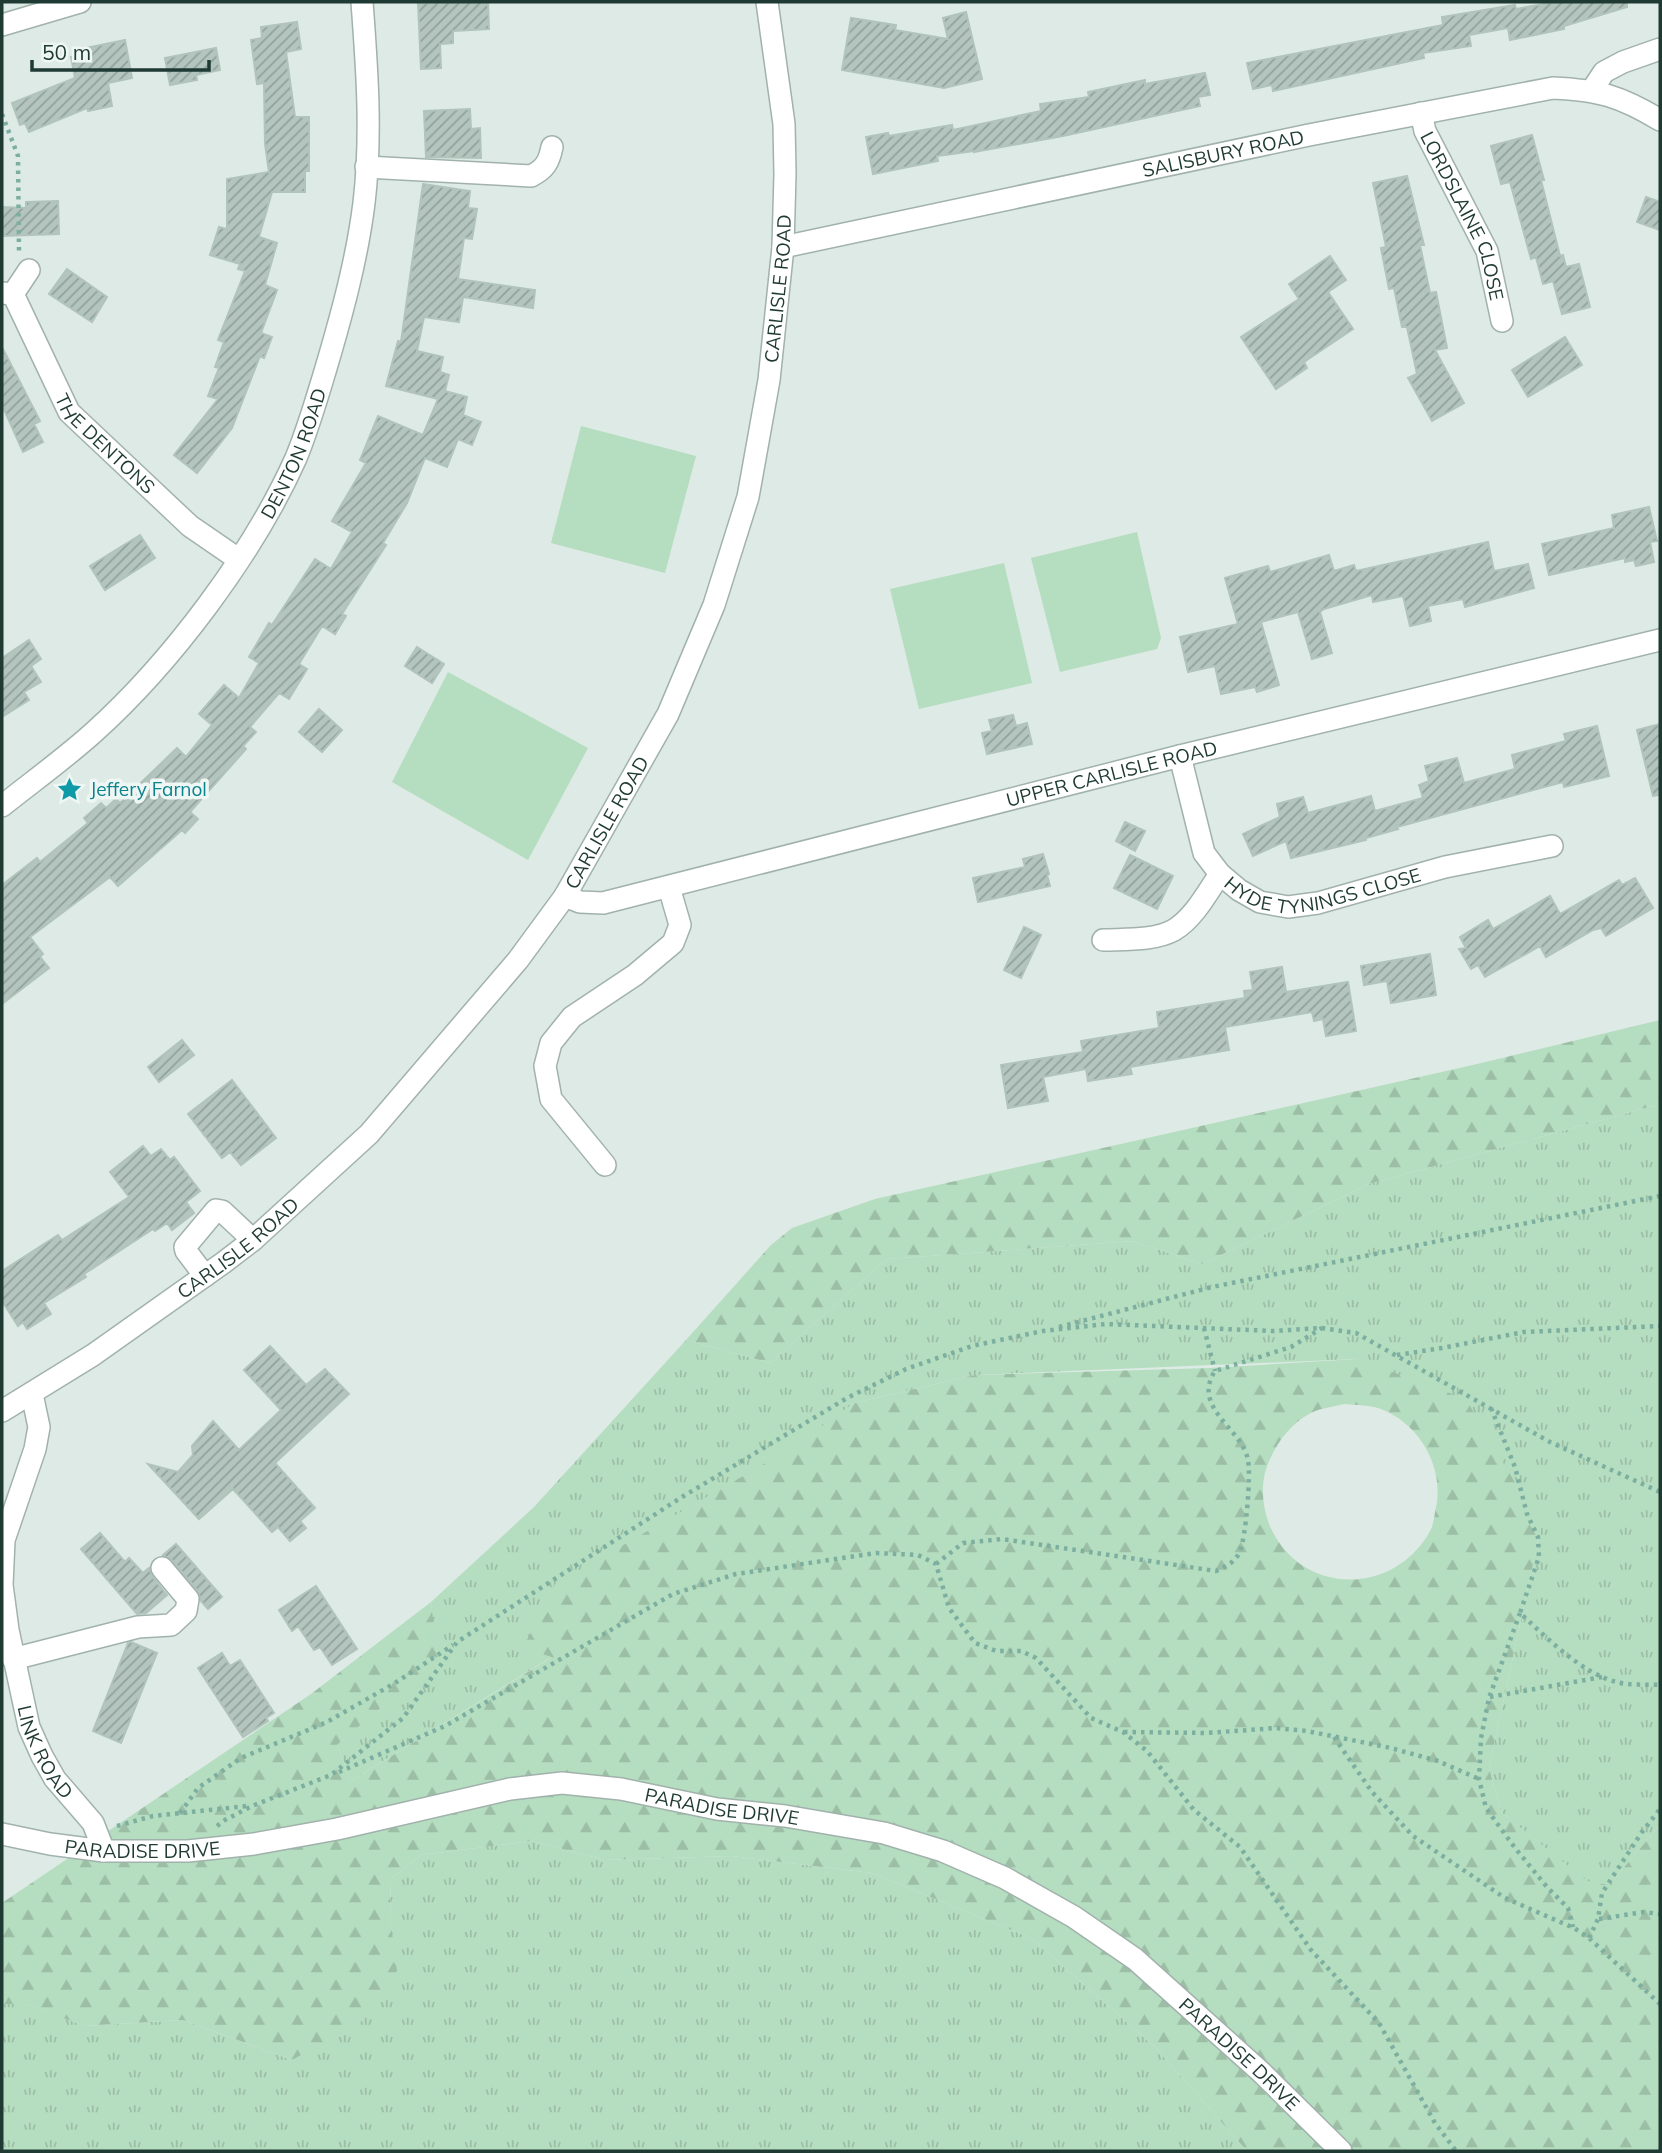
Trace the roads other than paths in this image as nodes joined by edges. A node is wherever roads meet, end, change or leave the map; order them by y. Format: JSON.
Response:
{"nodes":[{"id":1,"x":80,"y":2,"type":"edge"},
{"id":2,"x":362,"y":2,"type":"edge"},
{"id":3,"x":767,"y":2,"type":"edge"},
{"id":4,"x":42,"y":7,"type":"edge"},
{"id":5,"x":2,"y":25,"type":"edge"},
{"id":6,"x":1660,"y":49,"type":"edge"},
{"id":7,"x":1592,"y":90,"type":"junction"},
{"id":8,"x":1422,"y":113,"type":"junction"},
{"id":9,"x":1660,"y":120,"type":"edge"},
{"id":10,"x":552,"y":147,"type":"dead end"},
{"id":11,"x":366,"y":167,"type":"junction"},
{"id":12,"x":783,"y":247,"type":"junction"},
{"id":13,"x":29,"y":270,"type":"road end"},
{"id":14,"x":7,"y":293,"type":"edge"},
{"id":15,"x":1502,"y":321,"type":"dead end"},
{"id":16,"x":239,"y":559,"type":"junction"},
{"id":17,"x":1660,"y":640,"type":"edge"},
{"id":18,"x":1180,"y":756,"type":"junction"},
{"id":19,"x":2,"y":806,"type":"edge"},
{"id":20,"x":1552,"y":846,"type":"dead end"},
{"id":21,"x":1220,"y":874,"type":"junction"},
{"id":22,"x":669,"y":887,"type":"junction"},
{"id":23,"x":565,"y":896,"type":"junction"},
{"id":24,"x":1103,"y":940,"type":"dead end"},
{"id":25,"x":605,"y":1165,"type":"dead end"},
{"id":26,"x":253,"y":1240,"type":"junction"},
{"id":27,"x":205,"y":1276,"type":"junction"},
{"id":28,"x":32,"y":1394,"type":"junction"},
{"id":29,"x":2,"y":1411,"type":"edge"},
{"id":30,"x":162,"y":1569,"type":"dead end"},
{"id":31,"x":13,"y":1659,"type":"junction"},
{"id":32,"x":2,"y":1835,"type":"edge"},
{"id":33,"x":100,"y":1841,"type":"junction"},
{"id":34,"x":1340,"y":2151,"type":"edge"}],
"edges":[{"from":1,"to":4,"type":"street"},
{"from":2,"to":11,"type":"street","name":"DENTON ROAD"},
{"from":3,"to":12,"type":"street","name":"CARLISLE ROAD"},
{"from":4,"to":5,"type":"street"},
{"from":6,"to":7,"type":"street"},
{"from":7,"to":8,"type":"street","name":"SALISBURY ROAD"},
{"from":7,"to":9,"type":"street","name":"SALISBURY ROAD"},
{"from":8,"to":12,"type":"street","name":"SALISBURY ROAD"},
{"from":8,"to":15,"type":"street","name":"LORDSLAINE CLOSE"},
{"from":10,"to":11,"type":"street"},
{"from":11,"to":16,"type":"street","name":"DENTON ROAD"},
{"from":12,"to":23,"type":"street","name":"CARLISLE ROAD"},
{"from":13,"to":14,"type":"street","name":"THE DENTONS"},
{"from":14,"to":16,"type":"street","name":"THE DENTONS"},
{"from":16,"to":19,"type":"street","name":"DENTON ROAD"},
{"from":17,"to":18,"type":"street","name":"UPPER CARLISLE ROAD"},
{"from":18,"to":21,"type":"street","name":"HYDE TYNINGS CLOSE"},
{"from":18,"to":22,"type":"street","name":"UPPER CARLISLE ROAD"},
{"from":20,"to":21,"type":"street","name":"HYDE TYNINGS CLOSE"},
{"from":21,"to":24,"type":"street"},
{"from":22,"to":23,"type":"street","name":"UPPER CARLISLE ROAD"},
{"from":22,"to":25,"type":"street"},
{"from":23,"to":26,"type":"street","name":"CARLISLE ROAD"},
{"from":26,"to":27,"type":"street","name":"CARLISLE ROAD"},
{"from":26,"to":27,"type":"street"},
{"from":27,"to":28,"type":"street","name":"CARLISLE ROAD"},
{"from":28,"to":29,"type":"street","name":"CARLISLE ROAD"},
{"from":28,"to":31,"type":"street","name":"LINK ROAD"},
{"from":30,"to":31,"type":"street"},
{"from":31,"to":33,"type":"street","name":"LINK ROAD"},
{"from":32,"to":33,"type":"street","name":"PARADISE DRIVE"},
{"from":33,"to":34,"type":"street","name":"PARADISE DRIVE"}]}
